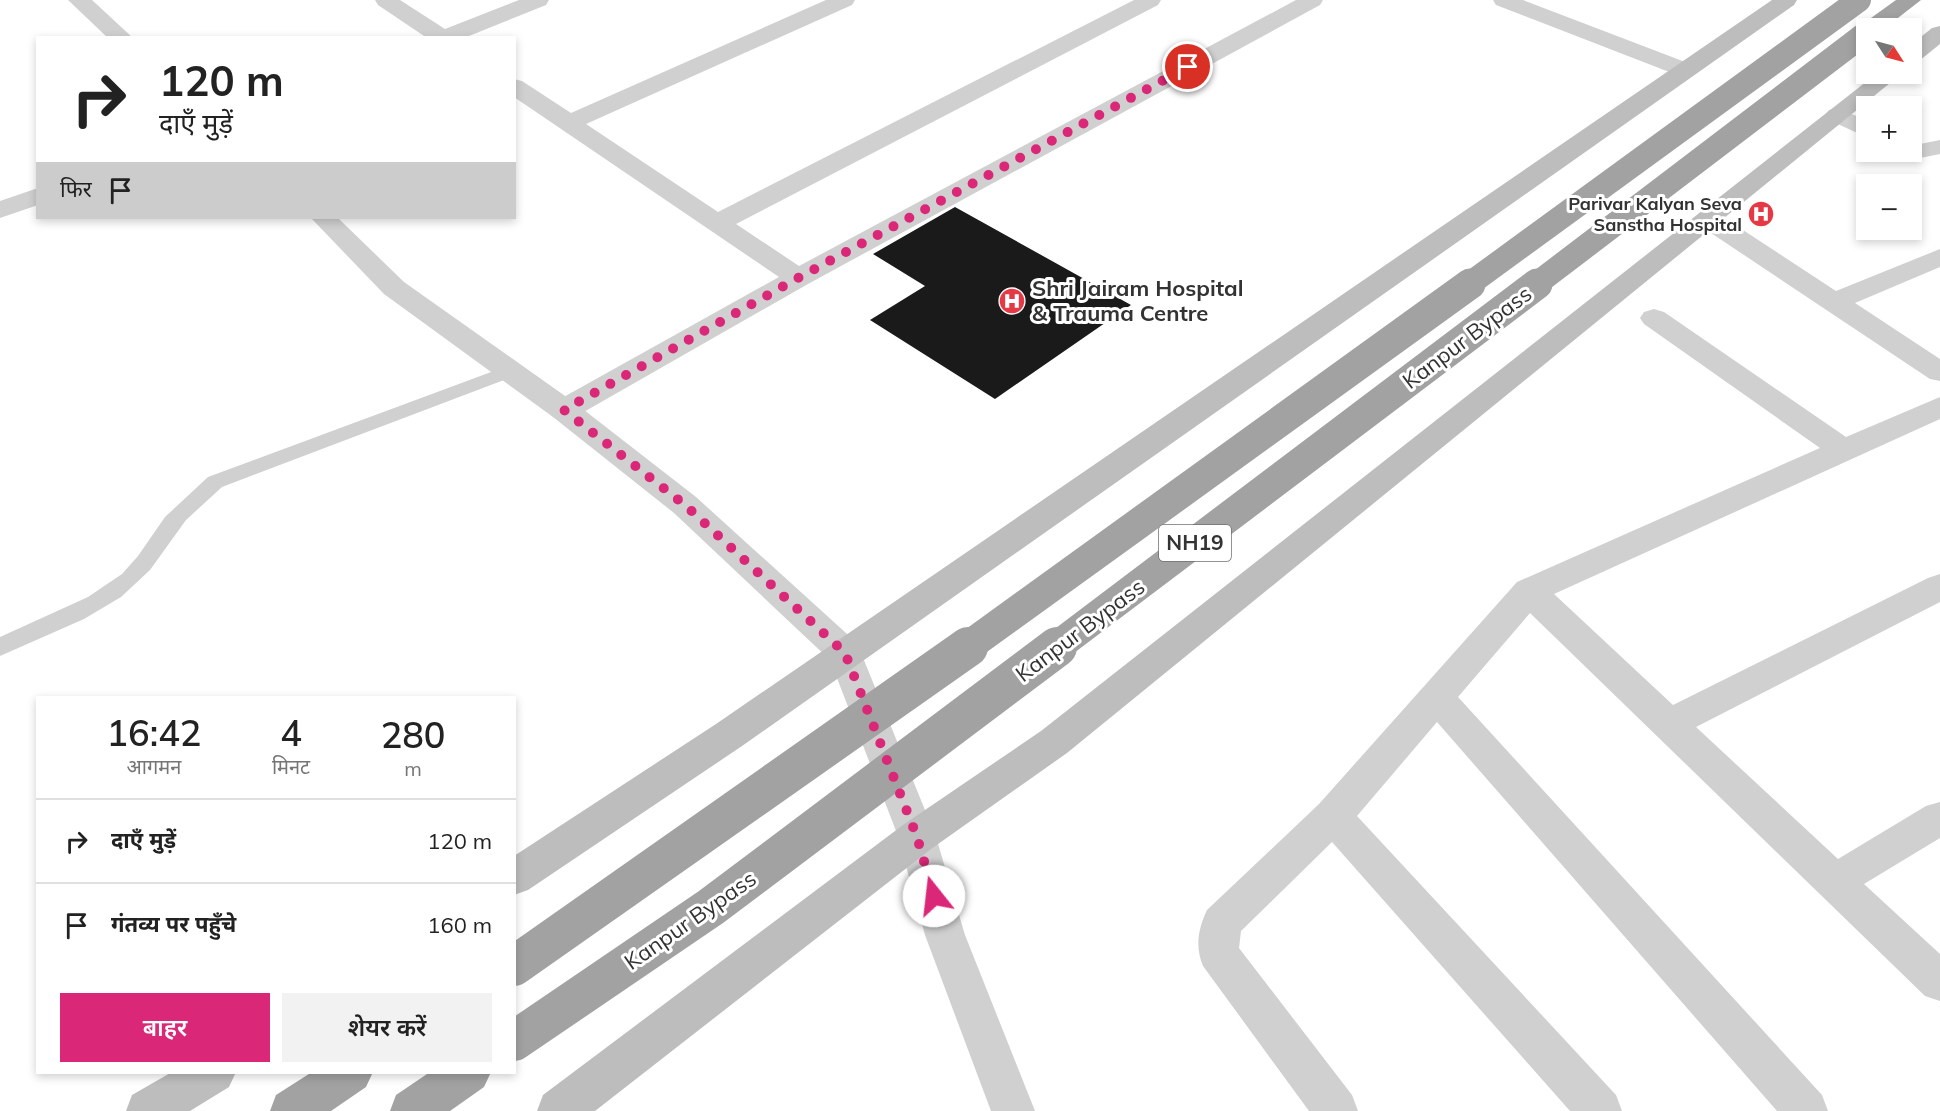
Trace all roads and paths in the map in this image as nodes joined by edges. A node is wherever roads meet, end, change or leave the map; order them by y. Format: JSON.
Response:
{"nodes":[{"id":1,"x":79,"y":0,"type":"edge"},
{"id":2,"x":386,"y":0,"type":"edge"},
{"id":3,"x":538,"y":0,"type":"edge"},
{"id":4,"x":843,"y":0,"type":"edge"},
{"id":5,"x":1150,"y":0,"type":"edge"},
{"id":6,"x":1312,"y":0,"type":"edge"},
{"id":7,"x":1504,"y":0,"type":"edge"},
{"id":8,"x":1786,"y":0,"type":"edge"},
{"id":9,"x":1859,"y":0,"type":"edge"},
{"id":10,"x":1910,"y":0,"type":"edge"},
{"id":11,"x":1886,"y":18,"type":"edge"},
{"id":12,"x":120,"y":36,"type":"edge"},
{"id":13,"x":441,"y":36,"type":"edge"},
{"id":14,"x":446,"y":36,"type":"edge"},
{"id":15,"x":1939,"y":36,"type":"edge"},
{"id":16,"x":1856,"y":41,"type":"edge"},
{"id":17,"x":1922,"y":48,"type":"edge"},
{"id":18,"x":1685,"y":70,"type":"junction"},
{"id":19,"x":1877,"y":84,"type":"edge"},
{"id":20,"x":516,"y":87,"type":"edge"},
{"id":21,"x":1837,"y":115,"type":"junction"},
{"id":22,"x":569,"y":123,"type":"junction"},
{"id":23,"x":1856,"y":125,"type":"edge"},
{"id":24,"x":1940,"y":147,"type":"edge"},
{"id":25,"x":1922,"y":151,"type":"edge"},
{"id":26,"x":36,"y":197,"type":"edge"},
{"id":27,"x":0,"y":210,"type":"edge"},
{"id":28,"x":325,"y":219,"type":"edge"},
{"id":29,"x":1708,"y":219,"type":"junction"},
{"id":30,"x":718,"y":223,"type":"junction"},
{"id":31,"x":1940,"y":257,"type":"edge"},
{"id":32,"x":798,"y":278,"type":"junction"},
{"id":33,"x":1833,"y":302,"type":"junction"},
{"id":34,"x":1654,"y":318,"type":"dead end"},
{"id":35,"x":510,"y":371,"type":"junction"},
{"id":36,"x":1940,"y":372,"type":"edge"},
{"id":37,"x":1940,"y":407,"type":"edge"},
{"id":38,"x":564,"y":410,"type":"junction"},
{"id":39,"x":1844,"y":450,"type":"junction"},
{"id":40,"x":1940,"y":587,"type":"edge"},
{"id":41,"x":1529,"y":591,"type":"junction"},
{"id":42,"x":0,"y":646,"type":"edge"},
{"id":43,"x":845,"y":653,"type":"junction"},
{"id":44,"x":1437,"y":697,"type":"junction"},
{"id":45,"x":1669,"y":724,"type":"junction"},
{"id":46,"x":1333,"y":816,"type":"junction"},
{"id":47,"x":1940,"y":818,"type":"edge"},
{"id":48,"x":917,"y":837,"type":"junction"},
{"id":49,"x":516,"y":877,"type":"edge"},
{"id":50,"x":1835,"y":881,"type":"junction"},
{"id":51,"x":516,"y":965,"type":"edge"},
{"id":52,"x":1940,"y":981,"type":"edge"},
{"id":53,"x":516,"y":1040,"type":"edge"},
{"id":54,"x":211,"y":1074,"type":"edge"},
{"id":55,"x":348,"y":1074,"type":"edge"},
{"id":56,"x":466,"y":1074,"type":"edge"},
{"id":57,"x":148,"y":1111,"type":"edge"},
{"id":58,"x":292,"y":1111,"type":"edge"},
{"id":59,"x":412,"y":1111,"type":"edge"},
{"id":60,"x":559,"y":1111,"type":"edge"},
{"id":61,"x":1013,"y":1111,"type":"edge"},
{"id":62,"x":1336,"y":1111,"type":"edge"},
{"id":63,"x":1600,"y":1111,"type":"edge"},
{"id":64,"x":1806,"y":1111,"type":"edge"}],
"edges":[{"from":1,"to":12,"type":"street"},
{"from":2,"to":13,"type":"street"},
{"from":3,"to":14,"type":"street"},
{"from":4,"to":22,"type":"street"},
{"from":5,"to":30,"type":"street"},
{"from":6,"to":32,"type":"street"},
{"from":7,"to":18,"type":"street"},
{"from":8,"to":18,"type":"main road"},
{"from":9,"to":51,"type":"highway","name":"Kanpur Bypass","number":"NH19","bridge":true},
{"from":10,"to":11,"type":"highway"},
{"from":15,"to":17,"type":"main road"},
{"from":16,"to":53,"type":"highway","name":"Kanpur Bypass","number":"NH19","bridge":true},
{"from":18,"to":43,"type":"main road"},
{"from":19,"to":21,"type":"main road"},
{"from":20,"to":22,"type":"street"},
{"from":21,"to":23,"type":"street"},
{"from":21,"to":29,"type":"main road"},
{"from":22,"to":30,"type":"street"},
{"from":24,"to":25,"type":"street"},
{"from":26,"to":27,"type":"street"},
{"from":28,"to":35,"type":"street"},
{"from":29,"to":33,"type":"street"},
{"from":29,"to":48,"type":"main road"},
{"from":30,"to":32,"type":"street"},
{"from":31,"to":33,"type":"street"},
{"from":32,"to":38,"type":"street"},
{"from":33,"to":36,"type":"street"},
{"from":34,"to":39,"type":"street"},
{"from":35,"to":38,"type":"street"},
{"from":35,"to":42,"type":"lane"},
{"from":37,"to":39,"type":"street"},
{"from":38,"to":43,"type":"street"},
{"from":39,"to":41,"type":"street"},
{"from":40,"to":45,"type":"street"},
{"from":41,"to":44,"type":"street"},
{"from":41,"to":45,"type":"street"},
{"from":43,"to":48,"type":"street"},
{"from":43,"to":49,"type":"main road"},
{"from":44,"to":46,"type":"street"},
{"from":44,"to":64,"type":"street"},
{"from":45,"to":50,"type":"street"},
{"from":46,"to":62,"type":"street"},
{"from":46,"to":63,"type":"street"},
{"from":47,"to":50,"type":"street"},
{"from":48,"to":60,"type":"main road"},
{"from":48,"to":61,"type":"street"},
{"from":50,"to":52,"type":"street"},
{"from":54,"to":57,"type":"main road"},
{"from":55,"to":58,"type":"highway"},
{"from":56,"to":59,"type":"highway"}]}
